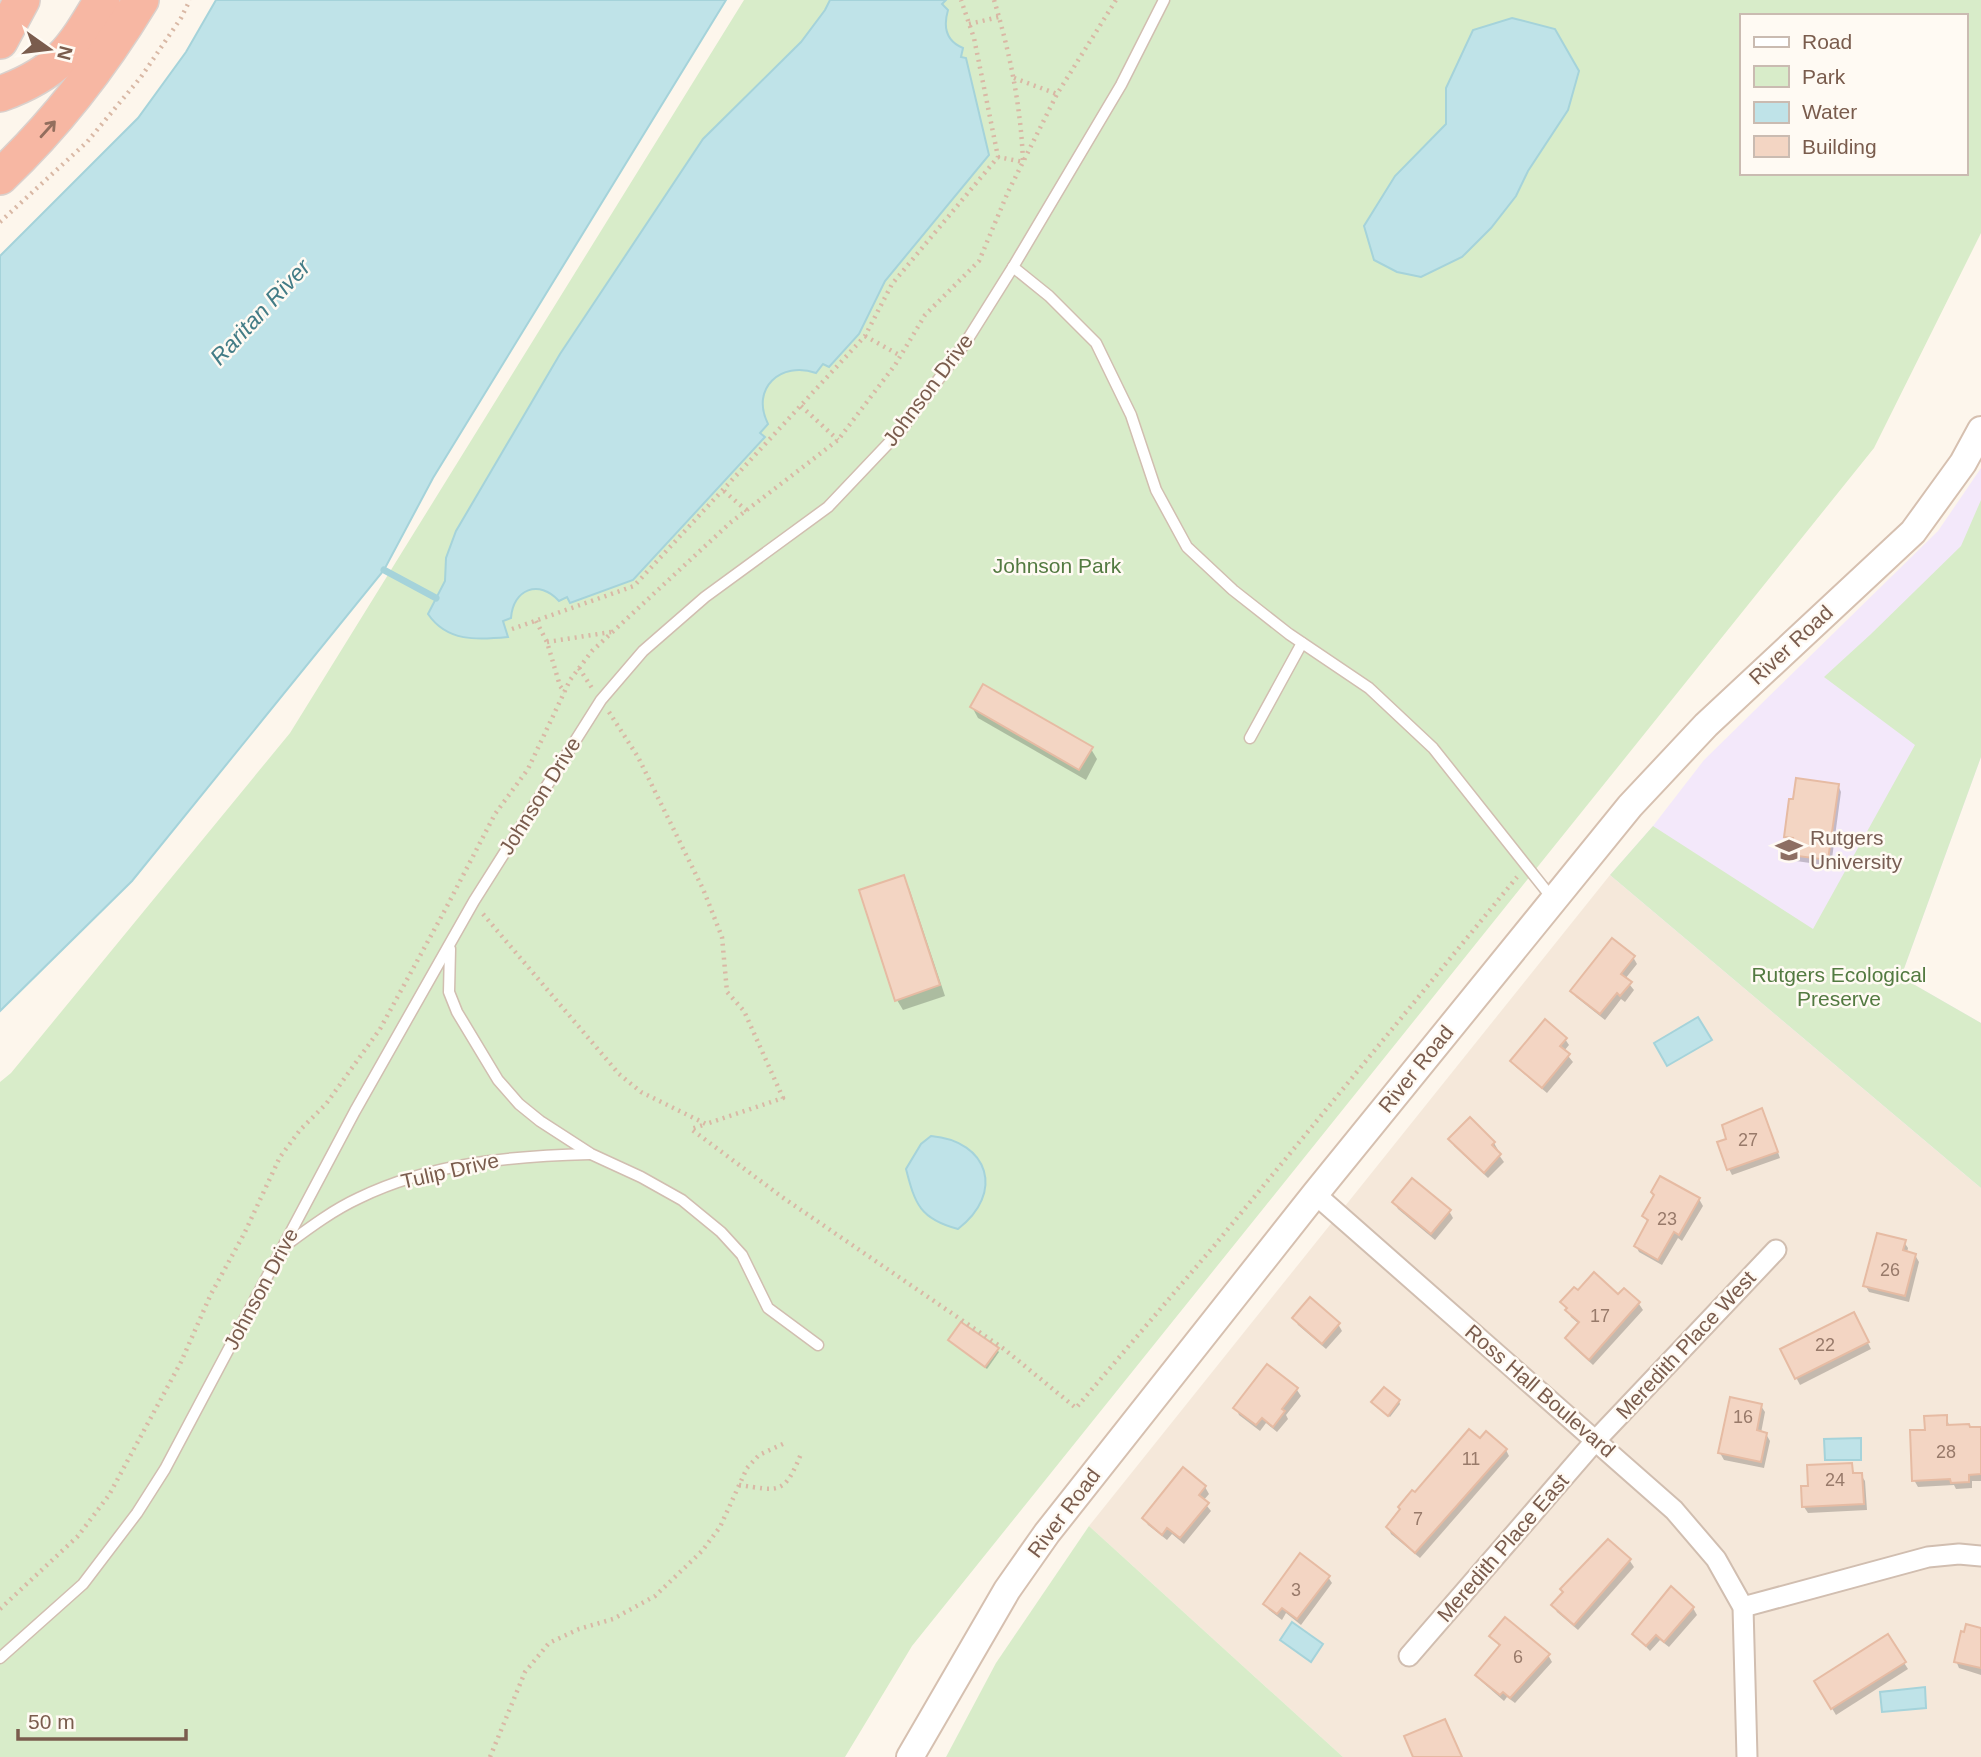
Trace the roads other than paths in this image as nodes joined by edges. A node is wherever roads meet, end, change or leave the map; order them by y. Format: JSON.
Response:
{"nodes":[{"id":1,"x":22,"y":0,"type":"edge"},
{"id":2,"x":102,"y":0,"type":"edge"},
{"id":3,"x":141,"y":0,"type":"edge"},
{"id":4,"x":1164,"y":0,"type":"edge"},
{"id":5,"x":0,"y":41,"type":"edge"},
{"id":6,"x":0,"y":94,"type":"edge"},
{"id":7,"x":0,"y":177,"type":"edge"},
{"id":8,"x":1013,"y":267,"type":"junction"},
{"id":9,"x":1981,"y":430,"type":"edge"},
{"id":10,"x":1302,"y":643,"type":"junction"},
{"id":11,"x":1250,"y":738,"type":"dead end"},
{"id":12,"x":1553,"y":900,"type":"junction"},
{"id":13,"x":450,"y":945,"type":"junction"},
{"id":14,"x":591,"y":1154,"type":"junction"},
{"id":15,"x":1315,"y":1194,"type":"junction"},
{"id":16,"x":284,"y":1247,"type":"junction"},
{"id":17,"x":1776,"y":1250,"type":"dead end"},
{"id":18,"x":818,"y":1345,"type":"dead end"},
{"id":19,"x":1596,"y":1440,"type":"junction"},
{"id":20,"x":1981,"y":1556,"type":"edge"},
{"id":21,"x":1743,"y":1607,"type":"junction"},
{"id":22,"x":1409,"y":1656,"type":"dead end"},
{"id":23,"x":0,"y":1658,"type":"edge"},
{"id":24,"x":910,"y":1757,"type":"edge"},
{"id":25,"x":1746,"y":1757,"type":"edge"}],
"edges":[{"from":1,"to":5,"type":"highway"},
{"from":2,"to":6,"type":"highway"},
{"from":7,"to":3,"type":"highway","one_way":true},
{"from":4,"to":8,"type":"lane","name":"Johnson Drive"},
{"from":8,"to":10,"type":"lane"},
{"from":8,"to":13,"type":"lane","name":"Johnson Drive"},
{"from":9,"to":12,"type":"street","name":"River Road"},
{"from":10,"to":11,"type":"lane"},
{"from":10,"to":12,"type":"lane"},
{"from":12,"to":15,"type":"street","name":"River Road"},
{"from":13,"to":14,"type":"lane","name":"Tulip Drive"},
{"from":13,"to":16,"type":"lane","name":"Johnson Drive"},
{"from":14,"to":16,"type":"lane","name":"Tulip Drive"},
{"from":14,"to":18,"type":"lane","name":"Tulip Drive"},
{"from":15,"to":19,"type":"street","name":"Ross Hall Boulevard"},
{"from":15,"to":24,"type":"street","name":"River Road"},
{"from":16,"to":23,"type":"lane","name":"Johnson Drive"},
{"from":17,"to":19,"type":"street","name":"Meredith Place West"},
{"from":19,"to":21,"type":"street","name":"Ross Hall Boulevard"},
{"from":19,"to":22,"type":"street","name":"Meredith Place East"},
{"from":20,"to":21,"type":"street"},
{"from":21,"to":25,"type":"street"}]}
